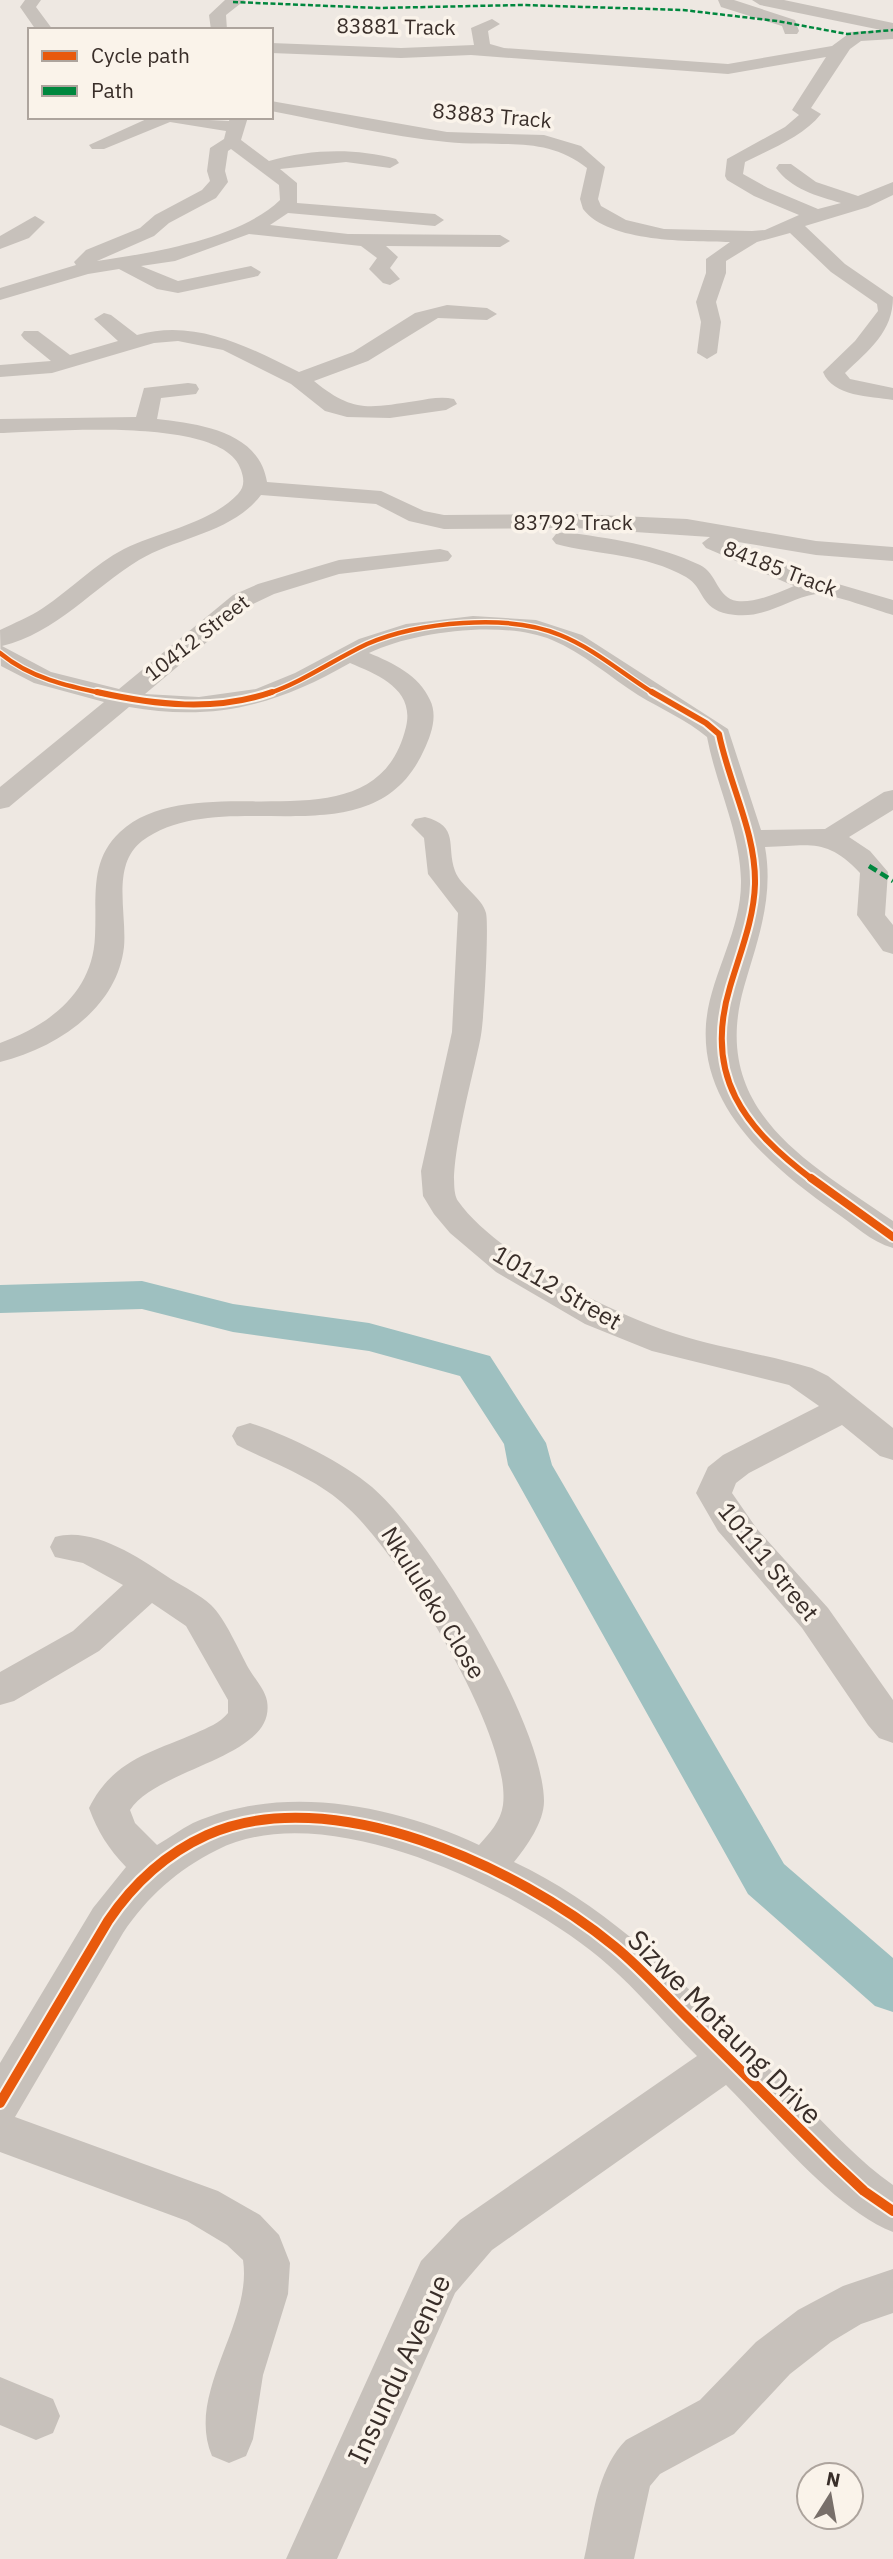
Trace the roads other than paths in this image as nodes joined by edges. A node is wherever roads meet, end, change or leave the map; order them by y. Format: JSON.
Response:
{"nodes":[{"id":1,"x":33,"y":0,"type":"edge"},
{"id":2,"x":726,"y":0,"type":"edge"},
{"id":3,"x":760,"y":0,"type":"edge"},
{"id":4,"x":211,"y":1,"type":"edge"},
{"id":5,"x":233,"y":2,"type":"edge"},
{"id":6,"x":492,"y":24,"type":"dead end"},
{"id":7,"x":44,"y":28,"type":"edge"},
{"id":8,"x":218,"y":28,"type":"edge"},
{"id":9,"x":893,"y":28,"type":"edge"},
{"id":10,"x":791,"y":31,"type":"dead end"},
{"id":11,"x":893,"y":34,"type":"edge"},
{"id":12,"x":520,"y":45,"type":"dead end"},
{"id":13,"x":842,"y":47,"type":"junction"},
{"id":14,"x":273,"y":48,"type":"edge"},
{"id":15,"x":479,"y":51,"type":"junction"},
{"id":16,"x":273,"y":106,"type":"edge"},
{"id":17,"x":164,"y":119,"type":"edge"},
{"id":18,"x":180,"y":119,"type":"edge"},
{"id":19,"x":236,"y":129,"type":"edge"},
{"id":20,"x":98,"y":145,"type":"dead end"},
{"id":21,"x":390,"y":163,"type":"dead end"},
{"id":22,"x":267,"y":167,"type":"junction"},
{"id":23,"x":785,"y":167,"type":"dead end"},
{"id":24,"x":893,"y":188,"type":"edge"},
{"id":25,"x":861,"y":203,"type":"junction"},
{"id":26,"x":284,"y":207,"type":"junction"},
{"id":27,"x":823,"y":214,"type":"junction"},
{"id":28,"x":882,"y":214,"type":"dead end"},
{"id":29,"x":435,"y":220,"type":"dead end"},
{"id":30,"x":35,"y":222,"type":"dead end"},
{"id":31,"x":792,"y":225,"type":"junction"},
{"id":32,"x":248,"y":228,"type":"junction"},
{"id":33,"x":752,"y":237,"type":"junction"},
{"id":34,"x":365,"y":240,"type":"junction"},
{"id":35,"x":500,"y":241,"type":"dead end"},
{"id":36,"x":0,"y":243,"type":"edge"},
{"id":37,"x":125,"y":265,"type":"junction"},
{"id":38,"x":86,"y":268,"type":"junction"},
{"id":39,"x":251,"y":272,"type":"dead end"},
{"id":40,"x":390,"y":279,"type":"dead end"},
{"id":41,"x":0,"y":294,"type":"edge"},
{"id":42,"x":487,"y":314,"type":"dead end"},
{"id":43,"x":104,"y":319,"type":"dead end"},
{"id":44,"x":31,"y":335,"type":"dead end"},
{"id":45,"x":133,"y":342,"type":"junction"},
{"id":46,"x":706,"y":353,"type":"dead end"},
{"id":47,"x":67,"y":363,"type":"junction"},
{"id":48,"x":0,"y":371,"type":"edge"},
{"id":49,"x":298,"y":380,"type":"junction"},
{"id":50,"x":188,"y":389,"type":"dead end"},
{"id":51,"x":893,"y":394,"type":"edge"},
{"id":52,"x":446,"y":404,"type":"dead end"},
{"id":53,"x":145,"y":423,"type":"junction"},
{"id":54,"x":0,"y":426,"type":"edge"},
{"id":55,"x":255,"y":488,"type":"junction"},
{"id":56,"x":486,"y":523,"type":"junction"},
{"id":57,"x":670,"y":525,"type":"junction"},
{"id":58,"x":893,"y":554,"type":"edge"},
{"id":59,"x":440,"y":556,"type":"dead end"},
{"id":60,"x":816,"y":585,"type":"junction"},
{"id":61,"x":893,"y":607,"type":"edge"},
{"id":62,"x":0,"y":639,"type":"edge"},
{"id":63,"x":0,"y":653,"type":"edge"},
{"id":64,"x":349,"y":654,"type":"junction"},
{"id":65,"x":11,"y":674,"type":"edge"},
{"id":66,"x":121,"y":698,"type":"junction"},
{"id":67,"x":893,"y":797,"type":"edge"},
{"id":68,"x":0,"y":801,"type":"edge"},
{"id":69,"x":881,"y":818,"type":"edge"},
{"id":70,"x":425,"y":825,"type":"dead end"},
{"id":71,"x":831,"y":837,"type":"junction"},
{"id":72,"x":748,"y":839,"type":"junction"},
{"id":73,"x":869,"y":866,"type":"joint"},
{"id":74,"x":893,"y":945,"type":"edge"},
{"id":75,"x":0,"y":1053,"type":"edge"},
{"id":76,"x":893,"y":1237,"type":"edge"},
{"id":77,"x":845,"y":1408,"type":"junction"},
{"id":78,"x":250,"y":1436,"type":"dead end"},
{"id":79,"x":893,"y":1447,"type":"edge"},
{"id":80,"x":68,"y":1547,"type":"dead end"},
{"id":81,"x":150,"y":1583,"type":"junction"},
{"id":82,"x":0,"y":1690,"type":"edge"},
{"id":83,"x":893,"y":1727,"type":"edge"},
{"id":84,"x":486,"y":1867,"type":"junction"},
{"id":85,"x":153,"y":1868,"type":"junction"},
{"id":86,"x":727,"y":2060,"type":"junction"},
{"id":87,"x":0,"y":2103,"type":"edge"},
{"id":88,"x":0,"y":2132,"type":"edge"},
{"id":89,"x":893,"y":2211,"type":"edge"},
{"id":90,"x":893,"y":2291,"type":"edge"},
{"id":91,"x":229,"y":2439,"type":"dead end"},
{"id":92,"x":311,"y":2559,"type":"edge"},
{"id":93,"x":609,"y":2559,"type":"edge"}],
"edges":[{"from":1,"to":7,"type":"street"},
{"from":2,"to":10,"type":"street"},
{"from":3,"to":9,"type":"street"},
{"from":4,"to":5,"type":"street"},
{"from":5,"to":8,"type":"street"},
{"from":6,"to":15,"type":"street"},
{"from":11,"to":13,"type":"street"},
{"from":12,"to":15,"type":"street","name":"83881 Track"},
{"from":13,"to":15,"type":"street"},
{"from":13,"to":27,"type":"street"},
{"from":14,"to":15,"type":"street","name":"83881 Track"},
{"from":16,"to":33,"type":"street","name":"83883 Track"},
{"from":17,"to":20,"type":"street"},
{"from":18,"to":19,"type":"street"},
{"from":19,"to":22,"type":"street"},
{"from":19,"to":38,"type":"street"},
{"from":21,"to":22,"type":"street"},
{"from":22,"to":26,"type":"street"},
{"from":23,"to":25,"type":"street"},
{"from":24,"to":25,"type":"street","name":"83883 Track"},
{"from":25,"to":27,"type":"street","name":"83883 Track"},
{"from":26,"to":29,"type":"street"},
{"from":26,"to":32,"type":"street"},
{"from":27,"to":28,"type":"street"},
{"from":27,"to":31,"type":"street","name":"83883 Track"},
{"from":30,"to":36,"type":"street"},
{"from":31,"to":33,"type":"street","name":"83883 Track"},
{"from":31,"to":51,"type":"street"},
{"from":32,"to":34,"type":"street"},
{"from":32,"to":37,"type":"street"},
{"from":33,"to":46,"type":"street"},
{"from":34,"to":35,"type":"street"},
{"from":34,"to":40,"type":"street"},
{"from":37,"to":38,"type":"street"},
{"from":37,"to":39,"type":"street"},
{"from":38,"to":41,"type":"street"},
{"from":42,"to":49,"type":"street"},
{"from":43,"to":45,"type":"street"},
{"from":44,"to":47,"type":"street"},
{"from":45,"to":47,"type":"street"},
{"from":45,"to":49,"type":"street"},
{"from":47,"to":48,"type":"street"},
{"from":49,"to":52,"type":"street"},
{"from":50,"to":53,"type":"street"},
{"from":53,"to":54,"type":"street"},
{"from":53,"to":55,"type":"street"},
{"from":55,"to":56,"type":"street","name":"83792 Track"},
{"from":55,"to":62,"type":"street"},
{"from":56,"to":57,"type":"street","name":"83792 Track"},
{"from":56,"to":60,"type":"street"},
{"from":57,"to":58,"type":"street","name":"83792 Track"},
{"from":57,"to":60,"type":"street","name":"84185 Track"},
{"from":59,"to":66,"type":"street","name":"10412 Street"},
{"from":60,"to":61,"type":"street","name":"84185 Track"},
{"from":63,"to":65,"type":"street"},
{"from":64,"to":66,"type":"street"},
{"from":64,"to":72,"type":"street"},
{"from":64,"to":75,"type":"street"},
{"from":65,"to":66,"type":"street"},
{"from":66,"to":68,"type":"street","name":"10412 Street"},
{"from":67,"to":69,"type":"street"},
{"from":69,"to":71,"type":"street"},
{"from":70,"to":77,"type":"street","name":"10112 Street"},
{"from":71,"to":72,"type":"street"},
{"from":71,"to":73,"type":"street"},
{"from":72,"to":76,"type":"street"},
{"from":73,"to":74,"type":"street"},
{"from":77,"to":79,"type":"street","name":"10112 Street"},
{"from":77,"to":83,"type":"street","name":"10111 Street"},
{"from":78,"to":84,"type":"street","name":"Nkululeko Close"},
{"from":80,"to":81,"type":"street"},
{"from":81,"to":82,"type":"street"},
{"from":81,"to":85,"type":"street"},
{"from":84,"to":85,"type":"street","name":"Sizwe Motaung Drive"},
{"from":84,"to":86,"type":"street","name":"Sizwe Motaung Drive"},
{"from":85,"to":87,"type":"street","name":"Sizwe Motaung Drive"},
{"from":86,"to":89,"type":"street","name":"Sizwe Motaung Drive"},
{"from":86,"to":92,"type":"street","name":"Insundu Avenue"},
{"from":88,"to":91,"type":"street"},
{"from":90,"to":93,"type":"street"}]}
